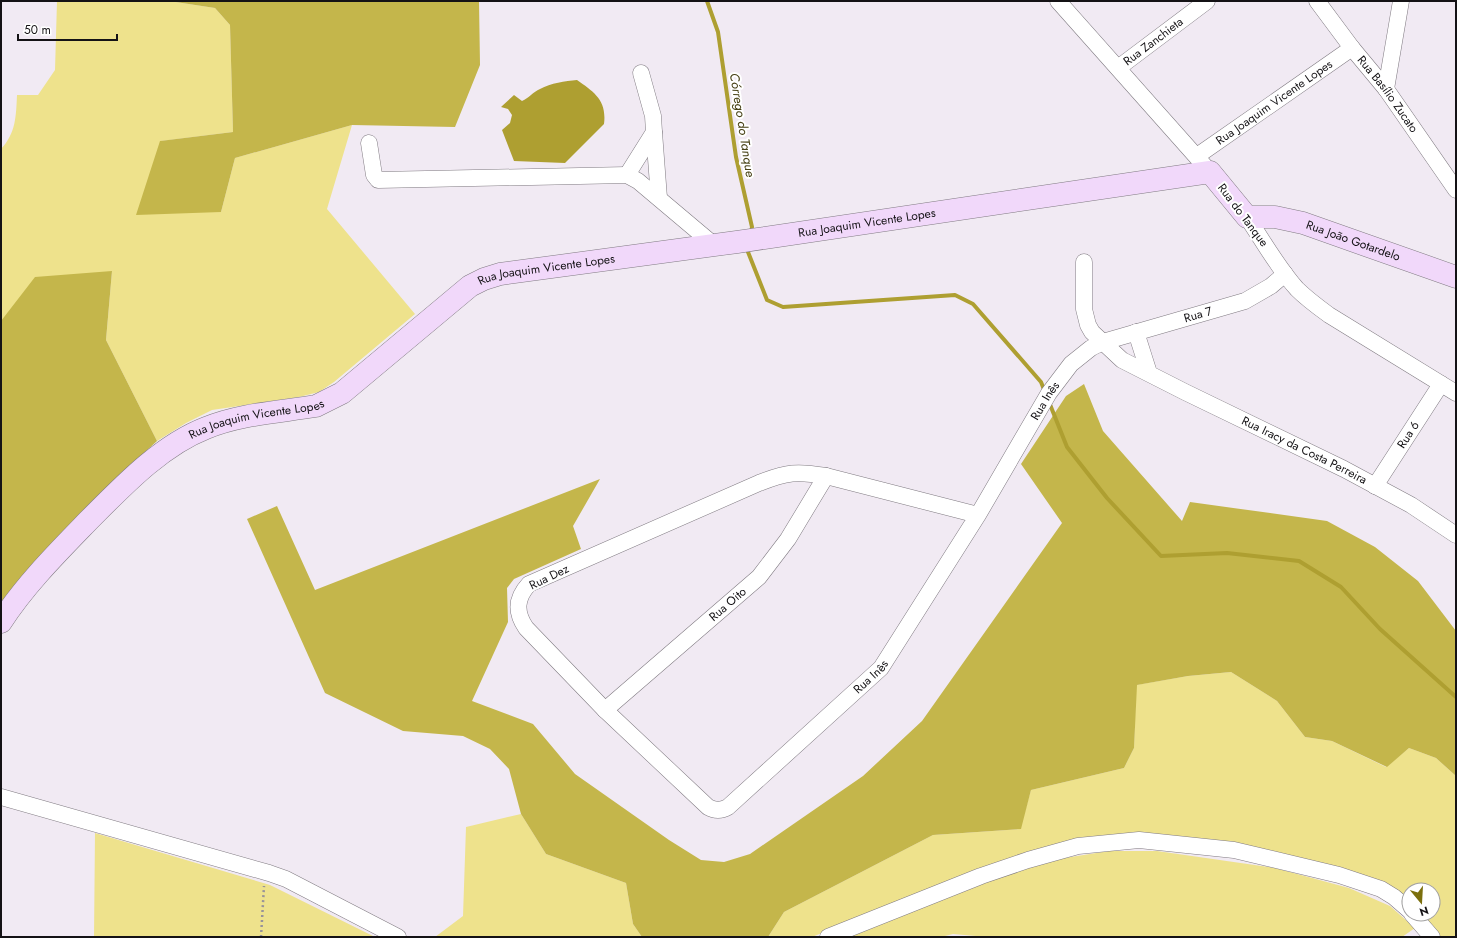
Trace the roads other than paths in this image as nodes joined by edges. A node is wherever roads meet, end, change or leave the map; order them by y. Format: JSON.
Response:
{"nodes":[{"id":1,"x":1058,"y":1,"type":"edge"},
{"id":2,"x":1207,"y":1,"type":"edge"},
{"id":3,"x":1317,"y":1,"type":"edge"},
{"id":4,"x":1401,"y":1,"type":"edge"},
{"id":5,"x":1352,"y":48,"type":"junction"},
{"id":6,"x":1118,"y":68,"type":"junction"},
{"id":7,"x":641,"y":73,"type":"dead end"},
{"id":8,"x":1386,"y":89,"type":"junction"},
{"id":9,"x":654,"y":132,"type":"junction"},
{"id":10,"x":369,"y":143,"type":"dead end"},
{"id":11,"x":1204,"y":164,"type":"junction"},
{"id":12,"x":627,"y":175,"type":"junction"},
{"id":13,"x":1456,"y":190,"type":"edge"},
{"id":14,"x":659,"y":198,"type":"junction"},
{"id":15,"x":1247,"y":217,"type":"junction"},
{"id":16,"x":714,"y":245,"type":"junction"},
{"id":17,"x":1084,"y":262,"type":"dead end"},
{"id":18,"x":1285,"y":274,"type":"junction"},
{"id":19,"x":1456,"y":277,"type":"edge"},
{"id":20,"x":1136,"y":332,"type":"junction"},
{"id":21,"x":1103,"y":342,"type":"junction"},
{"id":22,"x":1149,"y":373,"type":"junction"},
{"id":23,"x":1441,"y":384,"type":"junction"},
{"id":24,"x":1456,"y":393,"type":"edge"},
{"id":25,"x":826,"y":476,"type":"junction"},
{"id":26,"x":1375,"y":486,"type":"junction"},
{"id":27,"x":978,"y":516,"type":"junction"},
{"id":28,"x":1456,"y":535,"type":"edge"},
{"id":29,"x":1,"y":622,"type":"edge"},
{"id":30,"x":605,"y":710,"type":"junction"},
{"id":31,"x":1,"y":797,"type":"edge"},
{"id":32,"x":728,"y":807,"type":"joint"},
{"id":33,"x":1401,"y":903,"type":"edge"},
{"id":34,"x":1419,"y":922,"type":"edge"},
{"id":35,"x":398,"y":937,"type":"edge"},
{"id":36,"x":828,"y":937,"type":"edge"},
{"id":37,"x":1432,"y":937,"type":"edge"}],
"edges":[{"from":1,"to":6,"type":"street","name":"Rua do Tanque"},
{"from":2,"to":6,"type":"street","name":"Rua Zanchieta"},
{"from":3,"to":5,"type":"street","name":"Rua Basílio Zucato"},
{"from":4,"to":8,"type":"street"},
{"from":5,"to":8,"type":"street","name":"Rua Basílio Zucato"},
{"from":5,"to":11,"type":"street","name":"Rua Joaquim Vicente Lopes"},
{"from":6,"to":11,"type":"street","name":"Rua do Tanque"},
{"from":7,"to":9,"type":"street"},
{"from":8,"to":13,"type":"street","name":"Rua Basílio Zucato"},
{"from":9,"to":12,"type":"street"},
{"from":9,"to":14,"type":"street"},
{"from":10,"to":12,"type":"street"},
{"from":11,"to":15,"type":"street","name":"Rua do Tanque"},
{"from":11,"to":16,"type":"street","name":"Rua Joaquim Vicente Lopes"},
{"from":12,"to":14,"type":"street"},
{"from":14,"to":16,"type":"street"},
{"from":15,"to":18,"type":"street","name":"Rua do Tanque"},
{"from":15,"to":19,"type":"street","name":"Rua João Gotardelo"},
{"from":16,"to":29,"type":"street","name":"Rua Joaquim Vicente Lopes"},
{"from":17,"to":21,"type":"street","name":"Rua Iracy da Costa Perreira"},
{"from":18,"to":20,"type":"street","name":"Rua 7"},
{"from":18,"to":23,"type":"street","name":"Rua do Tanque"},
{"from":20,"to":21,"type":"street","name":"Rua 7"},
{"from":20,"to":22,"type":"street"},
{"from":21,"to":22,"type":"street","name":"Rua Iracy da Costa Perreira"},
{"from":21,"to":27,"type":"street","name":"Rua Inês"},
{"from":22,"to":26,"type":"street","name":"Rua Iracy da Costa Perreira"},
{"from":23,"to":24,"type":"street","name":"Rua do Tanque"},
{"from":23,"to":26,"type":"street","name":"Rua 6"},
{"from":25,"to":27,"type":"street"},
{"from":25,"to":30,"type":"street","name":"Rua Oito"},
{"from":25,"to":30,"type":"street","name":"Rua Dez"},
{"from":26,"to":28,"type":"street","name":"Rua Iracy da Costa Perreira"},
{"from":27,"to":32,"type":"street","name":"Rua Inês"},
{"from":30,"to":32,"type":"street","name":"Rua Dez"},
{"from":31,"to":35,"type":"street"},
{"from":33,"to":36,"type":"street"},
{"from":34,"to":37,"type":"street"}]}
